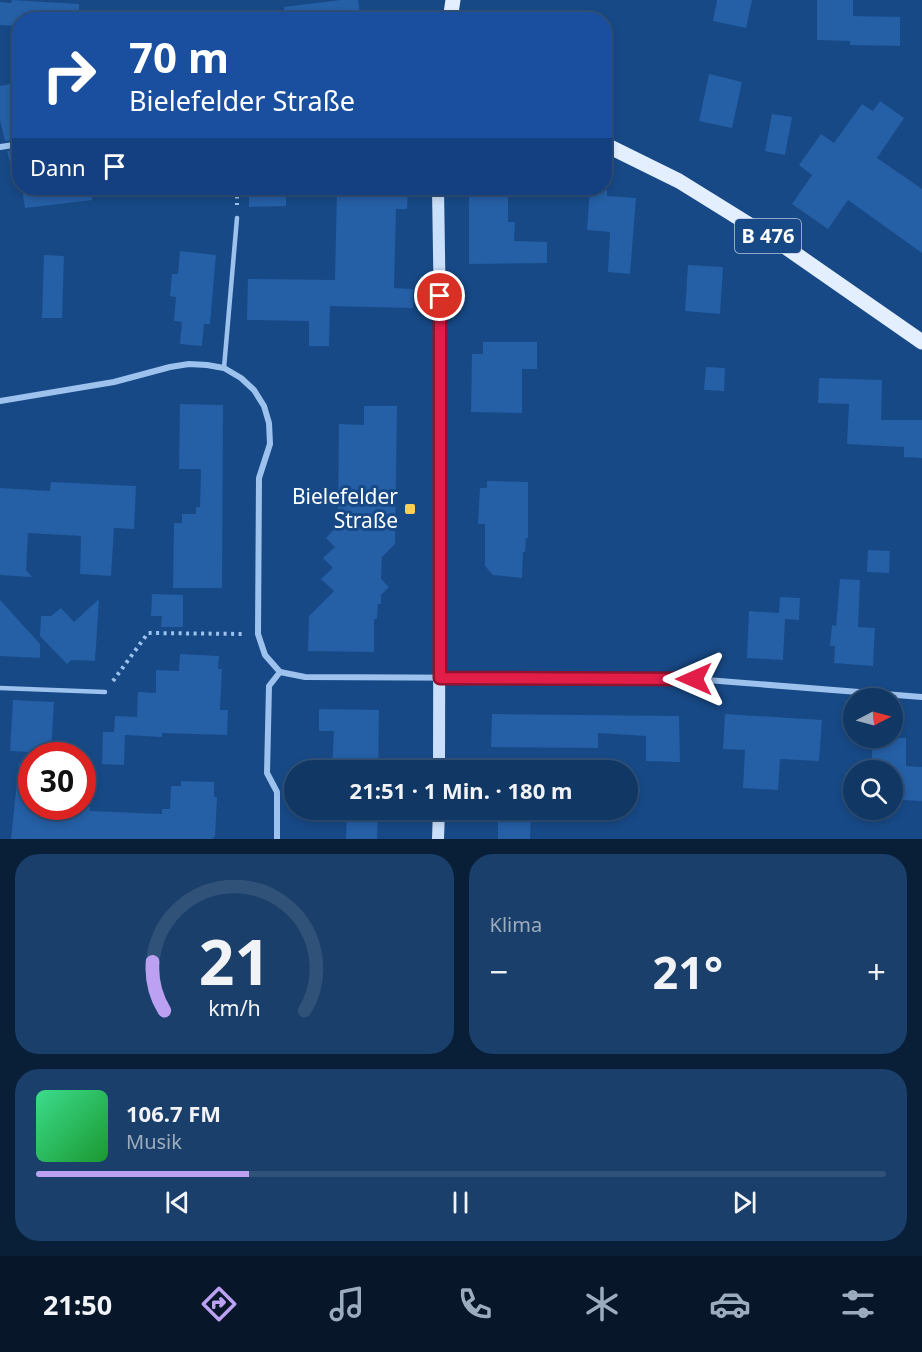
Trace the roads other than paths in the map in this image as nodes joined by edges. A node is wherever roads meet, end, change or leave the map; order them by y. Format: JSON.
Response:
{"nodes":[{"id":1,"x":612,"y":148,"type":"edge"},
{"id":2,"x":438,"y":195,"type":"edge"},
{"id":3,"x":237,"y":218,"type":"dead end"},
{"id":4,"x":922,"y":342,"type":"edge"},
{"id":5,"x":224,"y":368,"type":"junction"},
{"id":6,"x":0,"y":401,"type":"edge"},
{"id":7,"x":280,"y":672,"type":"junction"},
{"id":8,"x":440,"y":678,"type":"junction"},
{"id":9,"x":0,"y":688,"type":"edge"},
{"id":10,"x":105,"y":692,"type":"road end"},
{"id":11,"x":922,"y":697,"type":"edge"},
{"id":12,"x":439,"y":760,"type":"edge"},
{"id":13,"x":439,"y":820,"type":"edge"},
{"id":14,"x":277,"y":839,"type":"edge"},
{"id":15,"x":438,"y":839,"type":"edge"}],
"edges":[{"from":1,"to":4,"type":"main road","number":"B 476"},
{"from":2,"to":8,"type":"main road"},
{"from":3,"to":5,"type":"lane"},
{"from":5,"to":6,"type":"street"},
{"from":5,"to":7,"type":"street"},
{"from":7,"to":8,"type":"street"},
{"from":7,"to":14,"type":"street"},
{"from":8,"to":11,"type":"street"},
{"from":8,"to":12,"type":"main road"},
{"from":9,"to":10,"type":"lane"},
{"from":13,"to":15,"type":"main road"}]}
